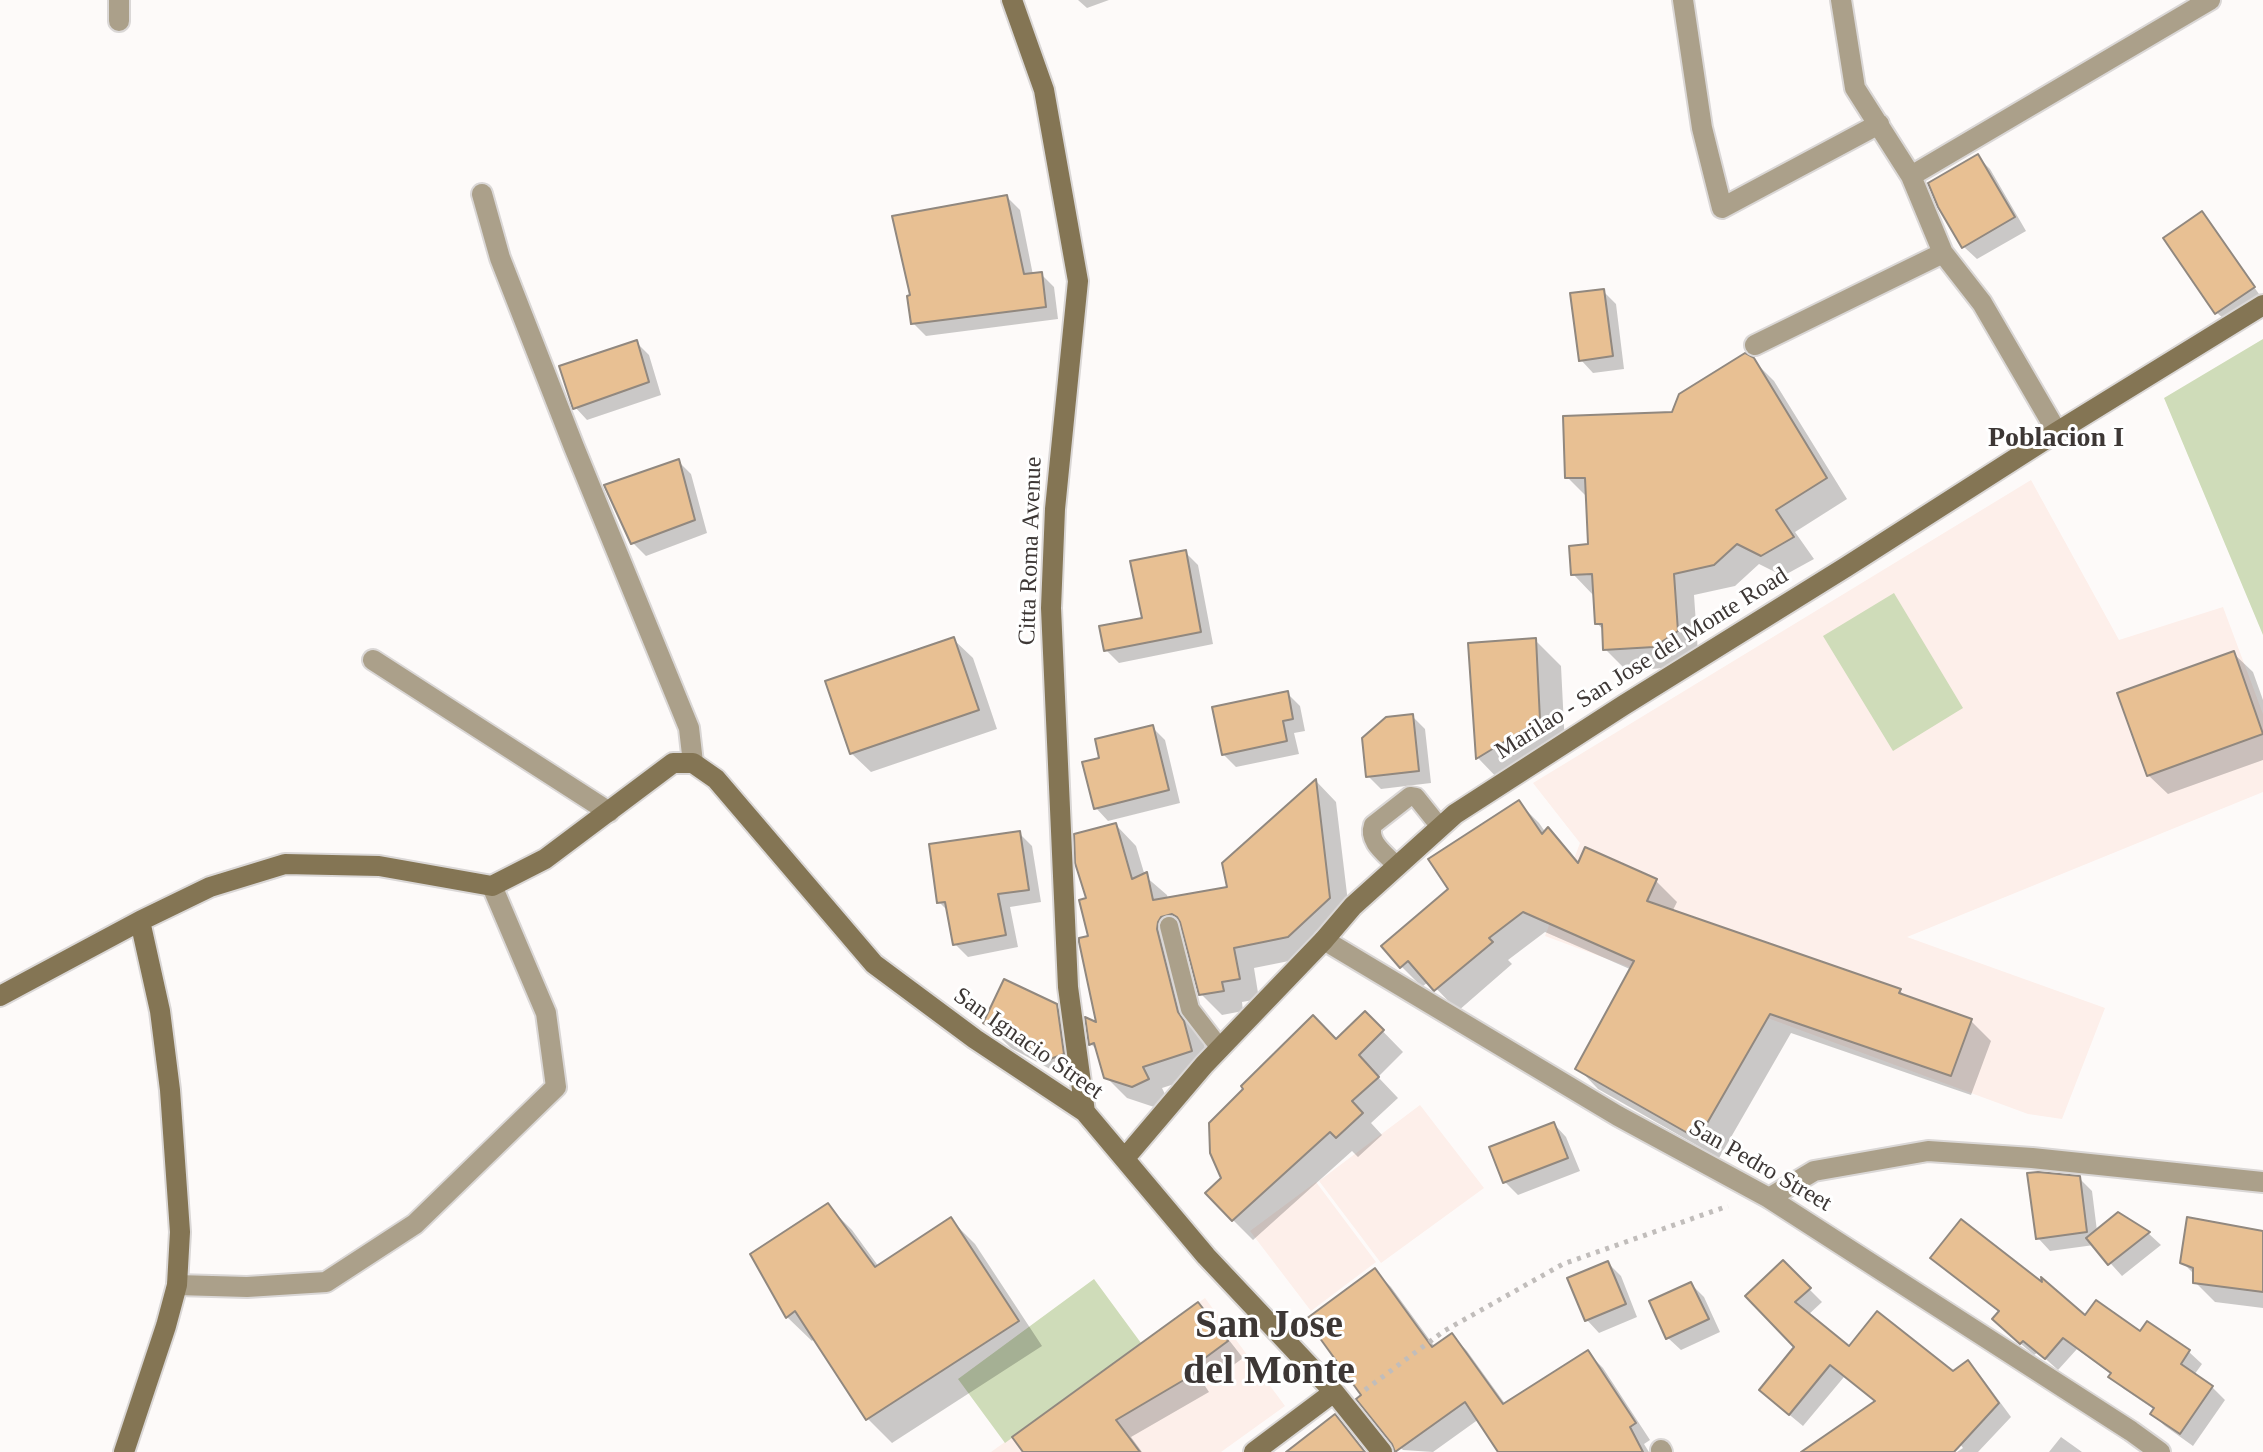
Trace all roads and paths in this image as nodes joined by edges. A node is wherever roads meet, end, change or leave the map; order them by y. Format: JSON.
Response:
{"nodes":[{"id":1,"x":1012,"y":0,"type":"edge"},
{"id":2,"x":1683,"y":0,"type":"edge"},
{"id":3,"x":2210,"y":0,"type":"edge"},
{"id":4,"x":1846,"y":3,"type":"edge"},
{"id":5,"x":1879,"y":124,"type":"junction"},
{"id":6,"x":1911,"y":176,"type":"junction"},
{"id":7,"x":482,"y":194,"type":"dead end"},
{"id":8,"x":1943,"y":253,"type":"junction"},
{"id":9,"x":2263,"y":305,"type":"edge"},
{"id":10,"x":1755,"y":345,"type":"dead end"},
{"id":11,"x":2057,"y":432,"type":"junction"},
{"id":12,"x":373,"y":660,"type":"dead end"},
{"id":13,"x":693,"y":763,"type":"junction"},
{"id":14,"x":609,"y":812,"type":"junction"},
{"id":15,"x":1440,"y":827,"type":"junction"},
{"id":16,"x":1397,"y":866,"type":"junction"},
{"id":17,"x":492,"y":886,"type":"junction"},
{"id":18,"x":140,"y":921,"type":"junction"},
{"id":19,"x":1169,"y":926,"type":"dead end"},
{"id":20,"x":1324,"y":940,"type":"junction"},
{"id":21,"x":1,"y":994,"type":"edge"},
{"id":22,"x":1220,"y":1048,"type":"junction"},
{"id":23,"x":1085,"y":1112,"type":"junction"},
{"id":24,"x":1125,"y":1158,"type":"junction"},
{"id":25,"x":2263,"y":1182,"type":"edge"},
{"id":26,"x":1766,"y":1196,"type":"junction"},
{"id":27,"x":177,"y":1285,"type":"junction"},
{"id":28,"x":1340,"y":1398,"type":"junction"},
{"id":29,"x":124,"y":1452,"type":"edge"},
{"id":30,"x":1254,"y":1452,"type":"edge"},
{"id":31,"x":1382,"y":1452,"type":"edge"},
{"id":32,"x":2160,"y":1452,"type":"edge"}],
"edges":[{"from":1,"to":23,"type":"street","name":"Citta Roma Avenue"},
{"from":2,"to":5,"type":"street"},
{"from":3,"to":6,"type":"street"},
{"from":4,"to":5,"type":"street"},
{"from":5,"to":6,"type":"street"},
{"from":6,"to":8,"type":"street"},
{"from":7,"to":13,"type":"street"},
{"from":8,"to":10,"type":"street"},
{"from":8,"to":11,"type":"street"},
{"from":9,"to":11,"type":"street","name":"Marilao - San Jose del Monte Road"},
{"from":11,"to":15,"type":"street","name":"Marilao - San Jose del Monte Road"},
{"from":12,"to":14,"type":"street"},
{"from":13,"to":14,"type":"street"},
{"from":13,"to":23,"type":"street","name":"San Ignacio Street"},
{"from":14,"to":17,"type":"street"},
{"from":15,"to":16,"type":"street","name":"Marilao - San Jose del Monte Road"},
{"from":15,"to":16,"type":"lane"},
{"from":16,"to":20,"type":"street","name":"Marilao - San Jose del Monte Road"},
{"from":17,"to":18,"type":"street"},
{"from":17,"to":27,"type":"street"},
{"from":18,"to":21,"type":"street"},
{"from":18,"to":27,"type":"street"},
{"from":19,"to":22,"type":"lane"},
{"from":20,"to":22,"type":"street","name":"Marilao - San Jose del Monte Road"},
{"from":20,"to":26,"type":"street","name":"San Pedro Street"},
{"from":22,"to":24,"type":"street","name":"Marilao - San Jose del Monte Road"},
{"from":23,"to":24,"type":"street","name":"San Ignacio Street"},
{"from":24,"to":28,"type":"street","name":"San Ignacio Street"},
{"from":25,"to":26,"type":"street"},
{"from":26,"to":28,"type":"path"},
{"from":26,"to":32,"type":"street","name":"San Pedro Street"},
{"from":27,"to":29,"type":"street"},
{"from":28,"to":30,"type":"street"},
{"from":28,"to":31,"type":"street","name":"San Ignacio Street"}]}
